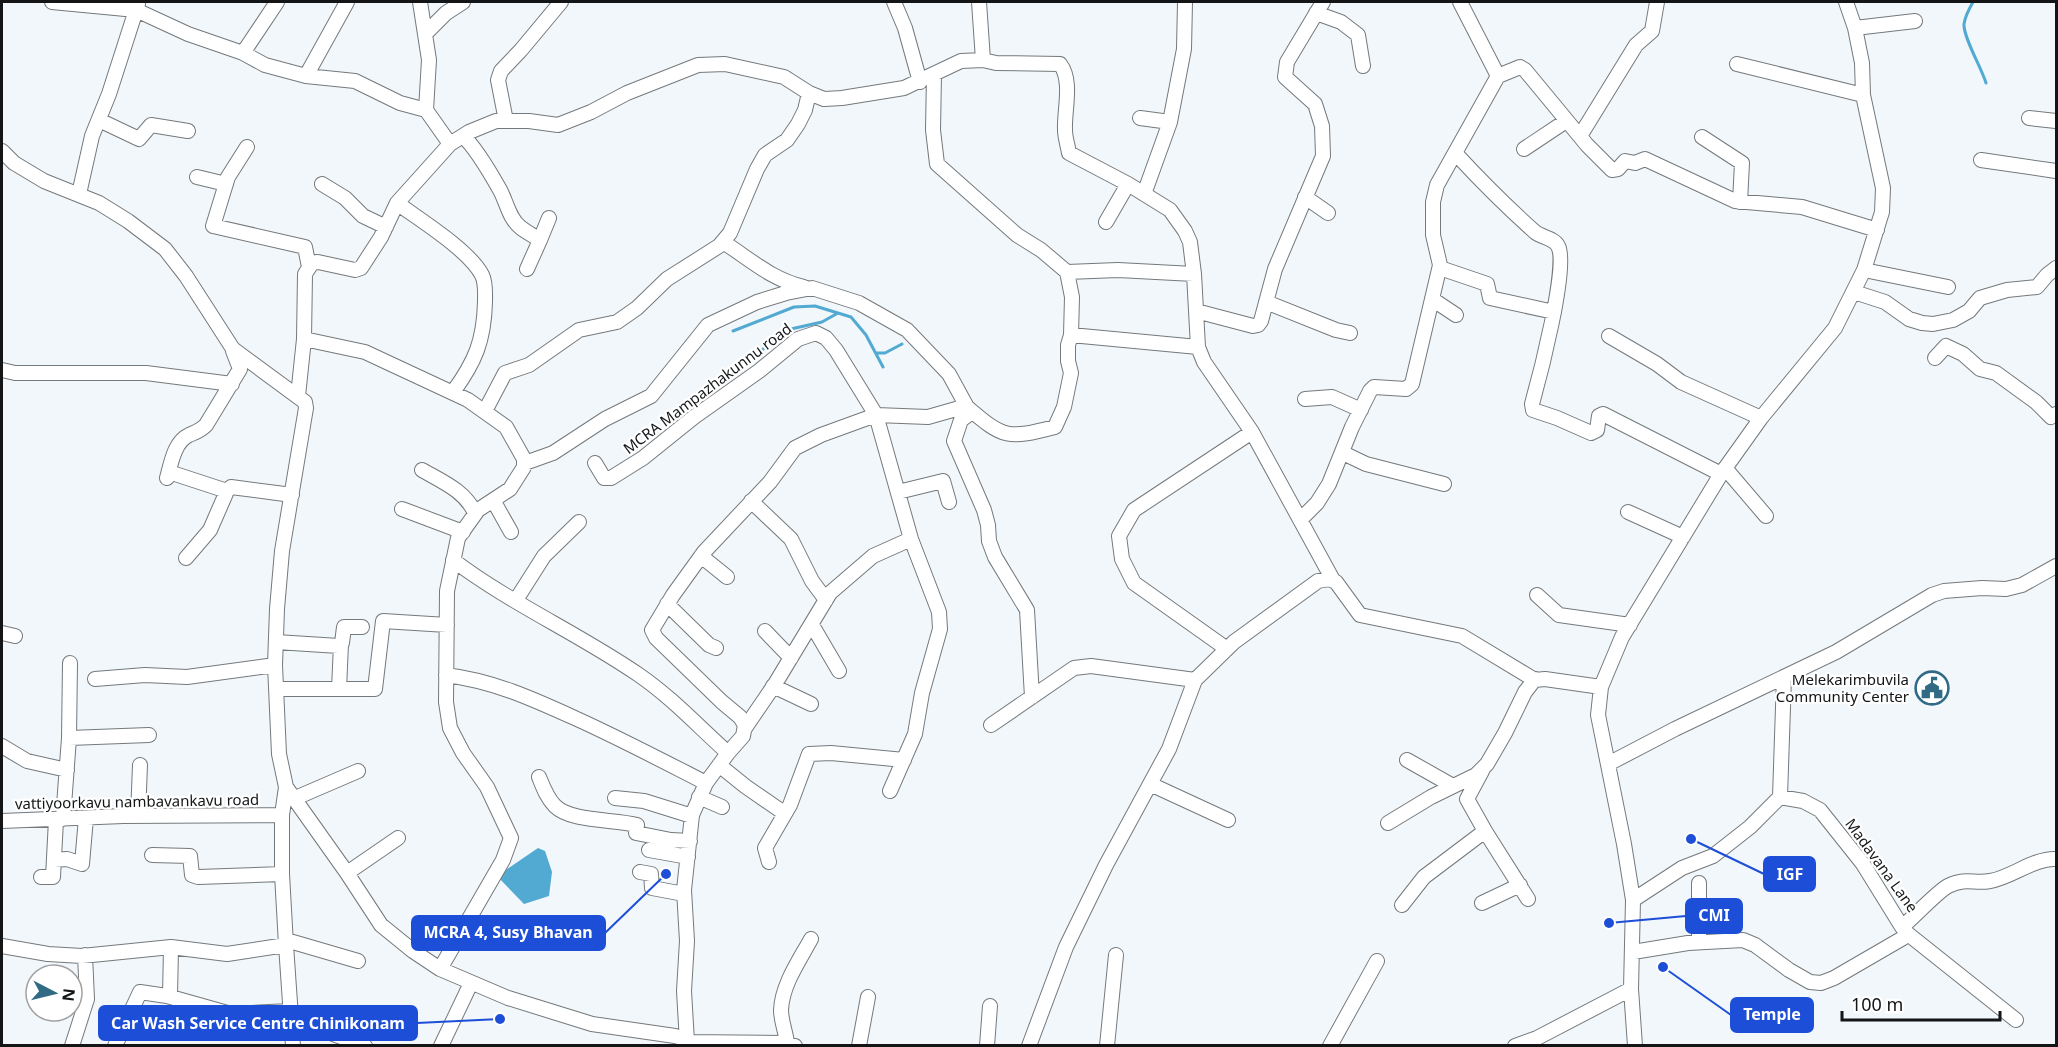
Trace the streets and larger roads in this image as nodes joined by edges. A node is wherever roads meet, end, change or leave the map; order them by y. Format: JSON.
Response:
{"nodes":[{"id":1,"x":52,"y":2,"type":"edge"},
{"id":2,"x":277,"y":2,"type":"edge"},
{"id":3,"x":347,"y":2,"type":"edge"},
{"id":4,"x":420,"y":2,"type":"edge"},
{"id":5,"x":463,"y":2,"type":"edge"},
{"id":6,"x":561,"y":2,"type":"edge"},
{"id":7,"x":894,"y":2,"type":"edge"},
{"id":8,"x":979,"y":2,"type":"edge"},
{"id":9,"x":1185,"y":2,"type":"edge"},
{"id":10,"x":1460,"y":2,"type":"edge"},
{"id":11,"x":1658,"y":2,"type":"edge"},
{"id":12,"x":1846,"y":2,"type":"edge"},
{"id":13,"x":137,"y":6,"type":"edge"},
{"id":14,"x":1319,"y":7,"type":"edge"},
{"id":15,"x":1915,"y":21,"type":"dead end"},
{"id":16,"x":1855,"y":28,"type":"junction"},
{"id":17,"x":425,"y":34,"type":"junction"},
{"id":18,"x":243,"y":53,"type":"junction"},
{"id":19,"x":983,"y":60,"type":"junction"},
{"id":20,"x":1737,"y":64,"type":"dead end"},
{"id":21,"x":1363,"y":66,"type":"dead end"},
{"id":22,"x":933,"y":74,"type":"junction"},
{"id":23,"x":306,"y":76,"type":"junction"},
{"id":24,"x":1498,"y":76,"type":"junction"},
{"id":25,"x":920,"y":82,"type":"junction"},
{"id":26,"x":810,"y":93,"type":"junction"},
{"id":27,"x":1863,"y":95,"type":"junction"},
{"id":28,"x":426,"y":111,"type":"junction"},
{"id":29,"x":1140,"y":118,"type":"dead end"},
{"id":30,"x":2029,"y":118,"type":"dead end"},
{"id":31,"x":99,"y":120,"type":"junction"},
{"id":32,"x":506,"y":121,"type":"junction"},
{"id":33,"x":1566,"y":121,"type":"junction"},
{"id":34,"x":2056,"y":121,"type":"edge"},
{"id":35,"x":1170,"y":122,"type":"junction"},
{"id":36,"x":189,"y":131,"type":"dead end"},
{"id":37,"x":462,"y":136,"type":"junction"},
{"id":38,"x":1580,"y":136,"type":"junction"},
{"id":39,"x":1702,"y":137,"type":"dead end"},
{"id":40,"x":450,"y":144,"type":"junction"},
{"id":41,"x":247,"y":147,"type":"dead end"},
{"id":42,"x":1524,"y":149,"type":"dead end"},
{"id":43,"x":2,"y":151,"type":"edge"},
{"id":44,"x":1456,"y":154,"type":"junction"},
{"id":45,"x":1981,"y":160,"type":"dead end"},
{"id":46,"x":2056,"y":171,"type":"edge"},
{"id":47,"x":197,"y":177,"type":"dead end"},
{"id":48,"x":226,"y":184,"type":"junction"},
{"id":49,"x":322,"y":184,"type":"dead end"},
{"id":50,"x":1128,"y":184,"type":"junction"},
{"id":51,"x":79,"y":194,"type":"junction"},
{"id":52,"x":1144,"y":194,"type":"junction"},
{"id":53,"x":1305,"y":197,"type":"junction"},
{"id":54,"x":397,"y":202,"type":"junction"},
{"id":55,"x":1740,"y":202,"type":"junction"},
{"id":56,"x":1328,"y":213,"type":"dead end"},
{"id":57,"x":549,"y":218,"type":"dead end"},
{"id":58,"x":1106,"y":222,"type":"dead end"},
{"id":59,"x":386,"y":227,"type":"junction"},
{"id":60,"x":1877,"y":230,"type":"junction"},
{"id":61,"x":540,"y":240,"type":"junction"},
{"id":62,"x":723,"y":242,"type":"junction"},
{"id":63,"x":309,"y":267,"type":"junction"},
{"id":64,"x":1440,"y":268,"type":"junction"},
{"id":65,"x":2056,"y":268,"type":"edge"},
{"id":66,"x":527,"y":269,"type":"dead end"},
{"id":67,"x":1864,"y":270,"type":"junction"},
{"id":68,"x":1067,"y":272,"type":"junction"},
{"id":69,"x":1194,"y":274,"type":"junction"},
{"id":70,"x":1948,"y":287,"type":"dead end"},
{"id":71,"x":812,"y":288,"type":"junction"},
{"id":72,"x":1854,"y":292,"type":"junction"},
{"id":73,"x":1432,"y":299,"type":"junction"},
{"id":74,"x":1266,"y":302,"type":"junction"},
{"id":75,"x":1196,"y":311,"type":"junction"},
{"id":76,"x":1554,"y":312,"type":"junction"},
{"id":77,"x":1456,"y":315,"type":"dead end"},
{"id":78,"x":1350,"y":333,"type":"dead end"},
{"id":79,"x":1071,"y":334,"type":"junction"},
{"id":80,"x":1609,"y":336,"type":"dead end"},
{"id":81,"x":304,"y":339,"type":"junction"},
{"id":82,"x":1198,"y":347,"type":"junction"},
{"id":83,"x":233,"y":349,"type":"junction"},
{"id":84,"x":1935,"y":358,"type":"dead end"},
{"id":85,"x":2,"y":370,"type":"edge"},
{"id":86,"x":232,"y":384,"type":"junction"},
{"id":87,"x":453,"y":392,"type":"junction"},
{"id":88,"x":298,"y":396,"type":"junction"},
{"id":89,"x":1305,"y":399,"type":"dead end"},
{"id":90,"x":969,"y":410,"type":"junction"},
{"id":91,"x":1361,"y":410,"type":"junction"},
{"id":92,"x":485,"y":411,"type":"junction"},
{"id":93,"x":2056,"y":414,"type":"edge"},
{"id":94,"x":876,"y":415,"type":"junction"},
{"id":95,"x":1761,"y":418,"type":"junction"},
{"id":96,"x":1252,"y":432,"type":"junction"},
{"id":97,"x":1343,"y":453,"type":"junction"},
{"id":98,"x":525,"y":463,"type":"junction"},
{"id":99,"x":595,"y":463,"type":"dead end"},
{"id":100,"x":422,"y":470,"type":"dead end"},
{"id":101,"x":1723,"y":471,"type":"junction"},
{"id":102,"x":1444,"y":484,"type":"dead end"},
{"id":103,"x":227,"y":491,"type":"junction"},
{"id":104,"x":898,"y":492,"type":"junction"},
{"id":105,"x":292,"y":495,"type":"junction"},
{"id":106,"x":493,"y":500,"type":"junction"},
{"id":107,"x":751,"y":501,"type":"junction"},
{"id":108,"x":949,"y":502,"type":"dead end"},
{"id":109,"x":402,"y":509,"type":"dead end"},
{"id":110,"x":1628,"y":512,"type":"dead end"},
{"id":111,"x":475,"y":513,"type":"junction"},
{"id":112,"x":1766,"y":516,"type":"dead end"},
{"id":113,"x":1300,"y":520,"type":"junction"},
{"id":114,"x":579,"y":522,"type":"dead end"},
{"id":115,"x":463,"y":532,"type":"junction"},
{"id":116,"x":511,"y":532,"type":"dead end"},
{"id":117,"x":1683,"y":537,"type":"junction"},
{"id":118,"x":911,"y":539,"type":"junction"},
{"id":119,"x":701,"y":556,"type":"junction"},
{"id":120,"x":186,"y":558,"type":"dead end"},
{"id":121,"x":453,"y":560,"type":"junction"},
{"id":122,"x":2056,"y":566,"type":"edge"},
{"id":123,"x":727,"y":577,"type":"dead end"},
{"id":124,"x":1333,"y":580,"type":"junction"},
{"id":125,"x":1537,"y":596,"type":"dead end"},
{"id":126,"x":516,"y":600,"type":"junction"},
{"id":127,"x":826,"y":600,"type":"junction"},
{"id":128,"x":667,"y":604,"type":"junction"},
{"id":129,"x":1630,"y":624,"type":"junction"},
{"id":130,"x":447,"y":625,"type":"junction"},
{"id":131,"x":812,"y":625,"type":"junction"},
{"id":132,"x":362,"y":627,"type":"dead end"},
{"id":133,"x":765,"y":631,"type":"dead end"},
{"id":134,"x":276,"y":642,"type":"junction"},
{"id":135,"x":341,"y":644,"type":"junction"},
{"id":136,"x":716,"y":648,"type":"dead end"},
{"id":137,"x":1227,"y":649,"type":"junction"},
{"id":138,"x":791,"y":658,"type":"junction"},
{"id":139,"x":70,"y":663,"type":"dead end"},
{"id":140,"x":275,"y":665,"type":"junction"},
{"id":141,"x":839,"y":671,"type":"dead end"},
{"id":142,"x":446,"y":675,"type":"junction"},
{"id":143,"x":1784,"y":677,"type":"junction"},
{"id":144,"x":95,"y":679,"type":"dead end"},
{"id":145,"x":1535,"y":679,"type":"junction"},
{"id":146,"x":1195,"y":680,"type":"junction"},
{"id":147,"x":773,"y":686,"type":"junction"},
{"id":148,"x":1601,"y":687,"type":"junction"},
{"id":149,"x":277,"y":689,"type":"junction"},
{"id":150,"x":339,"y":689,"type":"junction"},
{"id":151,"x":1032,"y":697,"type":"junction"},
{"id":152,"x":811,"y":704,"type":"dead end"},
{"id":153,"x":991,"y":725,"type":"dead end"},
{"id":154,"x":744,"y":728,"type":"junction"},
{"id":155,"x":149,"y":735,"type":"dead end"},
{"id":156,"x":69,"y":738,"type":"junction"},
{"id":157,"x":2,"y":746,"type":"edge"},
{"id":158,"x":728,"y":753,"type":"junction"},
{"id":159,"x":1407,"y":759,"type":"dead end"},
{"id":160,"x":904,"y":760,"type":"junction"},
{"id":161,"x":1608,"y":764,"type":"junction"},
{"id":162,"x":140,"y":765,"type":"dead end"},
{"id":163,"x":719,"y":765,"type":"junction"},
{"id":164,"x":1484,"y":766,"type":"junction"},
{"id":165,"x":67,"y":770,"type":"junction"},
{"id":166,"x":358,"y":771,"type":"dead end"},
{"id":167,"x":539,"y":777,"type":"dead end"},
{"id":168,"x":706,"y":783,"type":"junction"},
{"id":169,"x":1150,"y":784,"type":"junction"},
{"id":170,"x":1453,"y":786,"type":"junction"},
{"id":171,"x":890,"y":791,"type":"dead end"},
{"id":172,"x":290,"y":793,"type":"junction"},
{"id":173,"x":699,"y":797,"type":"junction"},
{"id":174,"x":1780,"y":797,"type":"junction"},
{"id":175,"x":615,"y":798,"type":"dead end"},
{"id":176,"x":722,"y":807,"type":"dead end"},
{"id":177,"x":784,"y":813,"type":"junction"},
{"id":178,"x":282,"y":815,"type":"junction"},
{"id":179,"x":138,"y":816,"type":"junction"},
{"id":180,"x":692,"y":816,"type":"junction"},
{"id":181,"x":86,"y":818,"type":"junction"},
{"id":182,"x":60,"y":820,"type":"junction"},
{"id":183,"x":1228,"y":820,"type":"dead end"},
{"id":184,"x":2,"y":821,"type":"edge"},
{"id":185,"x":1388,"y":823,"type":"dead end"},
{"id":186,"x":1485,"y":831,"type":"junction"},
{"id":187,"x":398,"y":838,"type":"dead end"},
{"id":188,"x":690,"y":841,"type":"junction"},
{"id":189,"x":649,"y":850,"type":"dead end"},
{"id":190,"x":152,"y":855,"type":"dead end"},
{"id":191,"x":688,"y":857,"type":"junction"},
{"id":192,"x":2056,"y":859,"type":"edge"},
{"id":193,"x":54,"y":860,"type":"junction"},
{"id":194,"x":769,"y":862,"type":"dead end"},
{"id":195,"x":640,"y":872,"type":"dead end"},
{"id":196,"x":347,"y":873,"type":"junction"},
{"id":197,"x":282,"y":874,"type":"junction"},
{"id":198,"x":41,"y":876,"type":"dead end"},
{"id":199,"x":1699,"y":883,"type":"dead end"},
{"id":200,"x":1520,"y":885,"type":"junction"},
{"id":201,"x":684,"y":894,"type":"junction"},
{"id":202,"x":1528,"y":899,"type":"dead end"},
{"id":203,"x":1633,"y":900,"type":"junction"},
{"id":204,"x":1482,"y":903,"type":"dead end"},
{"id":205,"x":1402,"y":905,"type":"dead end"},
{"id":206,"x":1905,"y":931,"type":"junction"},
{"id":207,"x":811,"y":939,"type":"dead end"},
{"id":208,"x":1699,"y":942,"type":"junction"},
{"id":209,"x":286,"y":943,"type":"junction"},
{"id":210,"x":2,"y":946,"type":"edge"},
{"id":211,"x":171,"y":947,"type":"junction"},
{"id":212,"x":1633,"y":952,"type":"junction"},
{"id":213,"x":85,"y":955,"type":"junction"},
{"id":214,"x":1116,"y":955,"type":"dead end"},
{"id":215,"x":358,"y":961,"type":"dead end"},
{"id":216,"x":1377,"y":961,"type":"dead end"},
{"id":217,"x":440,"y":969,"type":"junction"},
{"id":218,"x":471,"y":983,"type":"junction"},
{"id":219,"x":1631,"y":989,"type":"junction"},
{"id":220,"x":170,"y":997,"type":"junction"},
{"id":221,"x":868,"y":997,"type":"dead end"},
{"id":222,"x":990,"y":1006,"type":"dead end"},
{"id":223,"x":290,"y":1014,"type":"junction"},
{"id":224,"x":2016,"y":1020,"type":"dead end"},
{"id":225,"x":688,"y":1044,"type":"edge"},
{"id":226,"x":791,"y":1044,"type":"edge"},
{"id":227,"x":72,"y":1046,"type":"edge"},
{"id":228,"x":116,"y":1046,"type":"edge"},
{"id":229,"x":293,"y":1046,"type":"edge"},
{"id":230,"x":365,"y":1046,"type":"edge"},
{"id":231,"x":441,"y":1046,"type":"edge"},
{"id":232,"x":859,"y":1046,"type":"edge"},
{"id":233,"x":987,"y":1046,"type":"edge"},
{"id":234,"x":1029,"y":1046,"type":"edge"},
{"id":235,"x":1107,"y":1046,"type":"edge"},
{"id":236,"x":1330,"y":1046,"type":"edge"},
{"id":237,"x":1515,"y":1046,"type":"edge"},
{"id":238,"x":1635,"y":1046,"type":"edge"}],
"edges":[{"from":1,"to":13,"type":"street"},
{"from":2,"to":18,"type":"street"},
{"from":3,"to":23,"type":"street"},
{"from":4,"to":17,"type":"street"},
{"from":5,"to":17,"type":"street"},
{"from":6,"to":32,"type":"street"},
{"from":7,"to":25,"type":"street"},
{"from":8,"to":19,"type":"street"},
{"from":9,"to":35,"type":"street"},
{"from":10,"to":24,"type":"street"},
{"from":11,"to":38,"type":"street"},
{"from":12,"to":16,"type":"street"},
{"from":13,"to":18,"type":"street"},
{"from":13,"to":31,"type":"street"},
{"from":14,"to":21,"type":"street"},
{"from":14,"to":53,"type":"street"},
{"from":15,"to":16,"type":"street"},
{"from":16,"to":27,"type":"street"},
{"from":17,"to":28,"type":"street"},
{"from":18,"to":23,"type":"street"},
{"from":19,"to":22,"type":"street"},
{"from":19,"to":50,"type":"street"},
{"from":20,"to":27,"type":"street"},
{"from":22,"to":25,"type":"street"},
{"from":22,"to":68,"type":"street"},
{"from":23,"to":28,"type":"street"},
{"from":24,"to":33,"type":"street"},
{"from":24,"to":44,"type":"street"},
{"from":25,"to":26,"type":"street"},
{"from":26,"to":32,"type":"street"},
{"from":26,"to":62,"type":"street"},
{"from":27,"to":60,"type":"street"},
{"from":28,"to":40,"type":"street"},
{"from":29,"to":35,"type":"street"},
{"from":30,"to":34,"type":"street"},
{"from":31,"to":36,"type":"street"},
{"from":31,"to":51,"type":"street"},
{"from":32,"to":37,"type":"street"},
{"from":33,"to":38,"type":"street"},
{"from":33,"to":42,"type":"street"},
{"from":35,"to":52,"type":"street"},
{"from":37,"to":40,"type":"street"},
{"from":37,"to":61,"type":"street"},
{"from":38,"to":55,"type":"street"},
{"from":39,"to":55,"type":"street"},
{"from":40,"to":54,"type":"street"},
{"from":41,"to":48,"type":"street"},
{"from":43,"to":51,"type":"street"},
{"from":44,"to":64,"type":"street"},
{"from":44,"to":76,"type":"street"},
{"from":45,"to":46,"type":"street"},
{"from":47,"to":48,"type":"street"},
{"from":48,"to":63,"type":"street"},
{"from":49,"to":59,"type":"street"},
{"from":50,"to":52,"type":"street"},
{"from":50,"to":58,"type":"street"},
{"from":51,"to":83,"type":"street"},
{"from":52,"to":69,"type":"street"},
{"from":53,"to":56,"type":"street"},
{"from":53,"to":74,"type":"street"},
{"from":54,"to":59,"type":"street"},
{"from":54,"to":87,"type":"street"},
{"from":55,"to":60,"type":"street"},
{"from":57,"to":61,"type":"street"},
{"from":59,"to":63,"type":"street"},
{"from":60,"to":67,"type":"street"},
{"from":61,"to":66,"type":"street"},
{"from":62,"to":71,"type":"street"},
{"from":62,"to":92,"type":"street"},
{"from":63,"to":81,"type":"street"},
{"from":64,"to":73,"type":"street"},
{"from":64,"to":76,"type":"street"},
{"from":65,"to":72,"type":"street"},
{"from":67,"to":70,"type":"street"},
{"from":67,"to":72,"type":"street"},
{"from":68,"to":69,"type":"street"},
{"from":68,"to":79,"type":"street"},
{"from":69,"to":75,"type":"street"},
{"from":71,"to":90,"type":"street"},
{"from":71,"to":98,"type":"street"},
{"from":72,"to":95,"type":"street"},
{"from":73,"to":77,"type":"street"},
{"from":73,"to":91,"type":"street"},
{"from":74,"to":75,"type":"street"},
{"from":74,"to":78,"type":"street"},
{"from":75,"to":82,"type":"street"},
{"from":76,"to":101,"type":"street"},
{"from":79,"to":82,"type":"street"},
{"from":79,"to":90,"type":"street"},
{"from":80,"to":95,"type":"street"},
{"from":81,"to":87,"type":"street"},
{"from":81,"to":88,"type":"street"},
{"from":82,"to":96,"type":"street"},
{"from":83,"to":86,"type":"street"},
{"from":83,"to":88,"type":"street"},
{"from":84,"to":93,"type":"street"},
{"from":85,"to":86,"type":"street"},
{"from":86,"to":103,"type":"street"},
{"from":87,"to":92,"type":"street"},
{"from":88,"to":105,"type":"street"},
{"from":89,"to":91,"type":"street"},
{"from":90,"to":94,"type":"street"},
{"from":90,"to":151,"type":"street"},
{"from":91,"to":97,"type":"street"},
{"from":92,"to":98,"type":"street"},
{"from":94,"to":99,"type":"street","name":"MCRA Mampazhakunnu road"},
{"from":94,"to":104,"type":"street","name":"MCRA Mampazhakunnu road"},
{"from":94,"to":107,"type":"street"},
{"from":95,"to":101,"type":"street"},
{"from":96,"to":113,"type":"street"},
{"from":96,"to":137,"type":"street"},
{"from":97,"to":102,"type":"street"},
{"from":97,"to":113,"type":"street"},
{"from":98,"to":106,"type":"street"},
{"from":100,"to":111,"type":"street"},
{"from":101,"to":112,"type":"street"},
{"from":101,"to":117,"type":"street"},
{"from":103,"to":105,"type":"street"},
{"from":103,"to":120,"type":"street"},
{"from":104,"to":108,"type":"street"},
{"from":104,"to":118,"type":"street","name":"MCRA Mampazhakunnu road"},
{"from":105,"to":134,"type":"street"},
{"from":106,"to":111,"type":"street"},
{"from":106,"to":116,"type":"street"},
{"from":107,"to":119,"type":"street"},
{"from":107,"to":127,"type":"street"},
{"from":109,"to":115,"type":"street"},
{"from":110,"to":117,"type":"street"},
{"from":111,"to":115,"type":"street"},
{"from":113,"to":124,"type":"street"},
{"from":114,"to":126,"type":"street"},
{"from":115,"to":121,"type":"street"},
{"from":117,"to":129,"type":"street"},
{"from":118,"to":127,"type":"street"},
{"from":118,"to":160,"type":"street","name":"MCRA Mampazhakunnu road"},
{"from":119,"to":123,"type":"street"},
{"from":119,"to":128,"type":"street"},
{"from":121,"to":126,"type":"street"},
{"from":121,"to":130,"type":"street"},
{"from":122,"to":143,"type":"street"},
{"from":124,"to":137,"type":"street"},
{"from":124,"to":145,"type":"street"},
{"from":125,"to":129,"type":"street"},
{"from":126,"to":158,"type":"street"},
{"from":127,"to":131,"type":"street"},
{"from":128,"to":136,"type":"street"},
{"from":128,"to":154,"type":"street"},
{"from":129,"to":148,"type":"street"},
{"from":130,"to":142,"type":"street"},
{"from":130,"to":150,"type":"street"},
{"from":131,"to":138,"type":"street"},
{"from":131,"to":141,"type":"street"},
{"from":132,"to":135,"type":"street"},
{"from":133,"to":138,"type":"street"},
{"from":134,"to":135,"type":"street"},
{"from":134,"to":140,"type":"street"},
{"from":135,"to":150,"type":"street"},
{"from":137,"to":146,"type":"street"},
{"from":138,"to":147,"type":"street"},
{"from":139,"to":156,"type":"street"},
{"from":140,"to":144,"type":"street"},
{"from":140,"to":149,"type":"street"},
{"from":142,"to":168,"type":"street"},
{"from":142,"to":217,"type":"street"},
{"from":143,"to":161,"type":"street"},
{"from":143,"to":174,"type":"street"},
{"from":145,"to":148,"type":"street"},
{"from":145,"to":164,"type":"street"},
{"from":146,"to":151,"type":"street"},
{"from":146,"to":169,"type":"street"},
{"from":147,"to":152,"type":"street"},
{"from":147,"to":154,"type":"street"},
{"from":148,"to":161,"type":"street"},
{"from":149,"to":150,"type":"street"},
{"from":149,"to":172,"type":"street"},
{"from":151,"to":153,"type":"street"},
{"from":154,"to":158,"type":"street"},
{"from":155,"to":156,"type":"street"},
{"from":156,"to":165,"type":"street"},
{"from":157,"to":165,"type":"street"},
{"from":158,"to":163,"type":"street"},
{"from":159,"to":170,"type":"street"},
{"from":160,"to":171,"type":"street","name":"MCRA Mampazhakunnu road"},
{"from":160,"to":177,"type":"street"},
{"from":161,"to":203,"type":"street"},
{"from":162,"to":179,"type":"street"},
{"from":163,"to":168,"type":"street"},
{"from":163,"to":177,"type":"street"},
{"from":164,"to":170,"type":"street"},
{"from":164,"to":186,"type":"street"},
{"from":165,"to":182,"type":"street"},
{"from":166,"to":172,"type":"street"},
{"from":167,"to":188,"type":"street"},
{"from":168,"to":173,"type":"street"},
{"from":169,"to":183,"type":"street"},
{"from":169,"to":234,"type":"street"},
{"from":170,"to":185,"type":"street"},
{"from":172,"to":178,"type":"street"},
{"from":172,"to":196,"type":"street"},
{"from":173,"to":176,"type":"street"},
{"from":173,"to":180,"type":"street"},
{"from":174,"to":203,"type":"street"},
{"from":174,"to":206,"type":"street","name":"Madavana Lane"},
{"from":175,"to":180,"type":"street"},
{"from":177,"to":194,"type":"street"},
{"from":178,"to":179,"type":"street","name":"vattiyoorkavu nambavankavu road"},
{"from":178,"to":197,"type":"street"},
{"from":179,"to":181,"type":"street","name":"vattiyoorkavu nambavankavu road"},
{"from":180,"to":188,"type":"street"},
{"from":181,"to":182,"type":"street","name":"vattiyoorkavu nambavankavu road"},
{"from":181,"to":193,"type":"street"},
{"from":182,"to":184,"type":"street","name":"vattiyoorkavu nambavankavu road"},
{"from":182,"to":193,"type":"street"},
{"from":186,"to":200,"type":"street"},
{"from":186,"to":205,"type":"street"},
{"from":187,"to":196,"type":"street"},
{"from":188,"to":191,"type":"street"},
{"from":189,"to":191,"type":"street"},
{"from":190,"to":197,"type":"street"},
{"from":191,"to":201,"type":"street"},
{"from":192,"to":206,"type":"street","name":"Madavana Lane"},
{"from":193,"to":198,"type":"street"},
{"from":195,"to":201,"type":"street"},
{"from":196,"to":217,"type":"street"},
{"from":197,"to":209,"type":"street"},
{"from":199,"to":208,"type":"street"},
{"from":200,"to":202,"type":"street"},
{"from":200,"to":204,"type":"street"},
{"from":201,"to":225,"type":"street"},
{"from":203,"to":212,"type":"street"},
{"from":206,"to":208,"type":"street"},
{"from":206,"to":224,"type":"street"},
{"from":207,"to":226,"type":"street"},
{"from":208,"to":212,"type":"street"},
{"from":209,"to":211,"type":"street"},
{"from":209,"to":215,"type":"street"},
{"from":209,"to":223,"type":"street"},
{"from":210,"to":213,"type":"street"},
{"from":211,"to":213,"type":"street"},
{"from":211,"to":220,"type":"street"},
{"from":212,"to":219,"type":"street"},
{"from":213,"to":227,"type":"street"},
{"from":214,"to":235,"type":"street"},
{"from":216,"to":236,"type":"street"},
{"from":217,"to":218,"type":"street"},
{"from":218,"to":225,"type":"street"},
{"from":218,"to":231,"type":"street"},
{"from":219,"to":237,"type":"street"},
{"from":219,"to":238,"type":"street"},
{"from":220,"to":223,"type":"street"},
{"from":220,"to":228,"type":"street"},
{"from":221,"to":232,"type":"street"},
{"from":222,"to":233,"type":"street"},
{"from":223,"to":229,"type":"street"},
{"from":223,"to":230,"type":"street"},
{"from":225,"to":226,"type":"street"}]}
